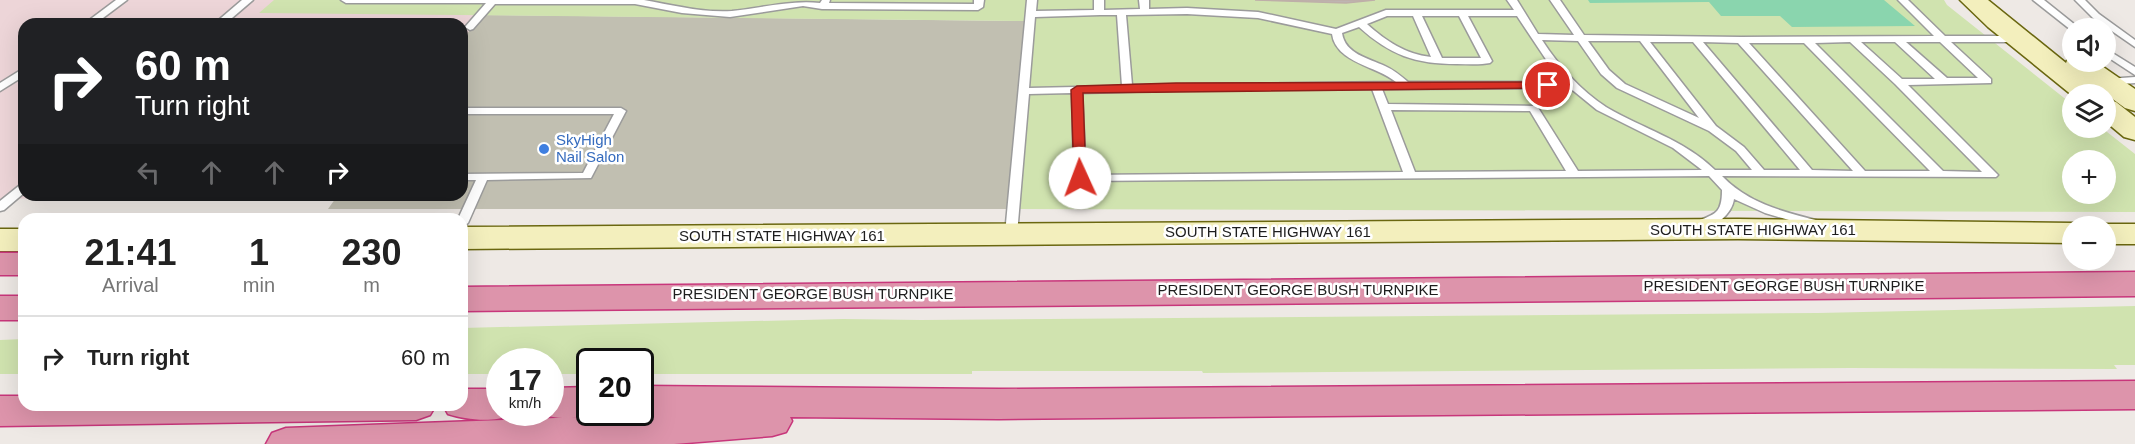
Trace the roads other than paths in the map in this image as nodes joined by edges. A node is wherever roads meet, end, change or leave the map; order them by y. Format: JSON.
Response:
{"nodes":[{"id":1,"x":122,"y":0,"type":"edge"},
{"id":2,"x":248,"y":0,"type":"edge"},
{"id":3,"x":346,"y":0,"type":"edge"},
{"id":4,"x":979,"y":0,"type":"edge"},
{"id":5,"x":1032,"y":0,"type":"edge"},
{"id":6,"x":1099,"y":0,"type":"edge"},
{"id":7,"x":1144,"y":0,"type":"edge"},
{"id":8,"x":1512,"y":0,"type":"edge"},
{"id":9,"x":1555,"y":0,"type":"edge"},
{"id":10,"x":1903,"y":0,"type":"edge"},
{"id":11,"x":1973,"y":0,"type":"edge"},
{"id":12,"x":2002,"y":0,"type":"edge"},
{"id":13,"x":2038,"y":0,"type":"edge"},
{"id":14,"x":2080,"y":0,"type":"edge"},
{"id":15,"x":492,"y":1,"type":"edge"},
{"id":16,"x":825,"y":3,"type":"edge"},
{"id":17,"x":1145,"y":12,"type":"junction"},
{"id":18,"x":1099,"y":13,"type":"junction"},
{"id":19,"x":1120,"y":13,"type":"junction"},
{"id":20,"x":1416,"y":13,"type":"junction"},
{"id":21,"x":1462,"y":13,"type":"junction"},
{"id":22,"x":1520,"y":13,"type":"junction"},
{"id":23,"x":1030,"y":14,"type":"junction"},
{"id":24,"x":96,"y":18,"type":"edge"},
{"id":25,"x":226,"y":18,"type":"edge"},
{"id":26,"x":2062,"y":19,"type":"edge"},
{"id":27,"x":1361,"y":23,"type":"junction"},
{"id":28,"x":468,"y":25,"type":"edge"},
{"id":29,"x":1337,"y":32,"type":"junction"},
{"id":30,"x":1535,"y":37,"type":"junction"},
{"id":31,"x":1581,"y":37,"type":"junction"},
{"id":32,"x":1643,"y":39,"type":"junction"},
{"id":33,"x":1897,"y":39,"type":"junction"},
{"id":34,"x":1942,"y":39,"type":"junction"},
{"id":35,"x":2018,"y":39,"type":"junction"},
{"id":36,"x":1696,"y":40,"type":"junction"},
{"id":37,"x":1741,"y":40,"type":"junction"},
{"id":38,"x":1807,"y":40,"type":"junction"},
{"id":39,"x":1853,"y":40,"type":"junction"},
{"id":40,"x":2135,"y":44,"type":"edge"},
{"id":41,"x":2062,"y":49,"type":"edge"},
{"id":42,"x":2116,"y":59,"type":"edge"},
{"id":43,"x":1438,"y":61,"type":"junction"},
{"id":44,"x":2135,"y":72,"type":"edge"},
{"id":45,"x":18,"y":75,"type":"edge"},
{"id":46,"x":2135,"y":80,"type":"edge"},
{"id":47,"x":1944,"y":81,"type":"junction"},
{"id":48,"x":1899,"y":82,"type":"junction"},
{"id":49,"x":2084,"y":84,"type":"edge"},
{"id":50,"x":1571,"y":85,"type":"junction"},
{"id":51,"x":1376,"y":86,"type":"junction"},
{"id":52,"x":1406,"y":86,"type":"junction"},
{"id":53,"x":0,"y":88,"type":"edge"},
{"id":54,"x":1127,"y":88,"type":"junction"},
{"id":55,"x":2116,"y":88,"type":"edge"},
{"id":56,"x":1077,"y":90,"type":"junction"},
{"id":57,"x":1024,"y":91,"type":"junction"},
{"id":58,"x":2116,"y":98,"type":"edge"},
{"id":59,"x":2135,"y":102,"type":"edge"},
{"id":60,"x":1384,"y":107,"type":"junction"},
{"id":61,"x":468,"y":111,"type":"edge"},
{"id":62,"x":2116,"y":111,"type":"edge"},
{"id":63,"x":1713,"y":129,"type":"junction"},
{"id":64,"x":2135,"y":131,"type":"edge"},
{"id":65,"x":1713,"y":173,"type":"junction"},
{"id":66,"x":1574,"y":174,"type":"junction"},
{"id":67,"x":1761,"y":174,"type":"junction"},
{"id":68,"x":1809,"y":174,"type":"junction"},
{"id":69,"x":1862,"y":174,"type":"junction"},
{"id":70,"x":1939,"y":174,"type":"junction"},
{"id":71,"x":1410,"y":175,"type":"junction"},
{"id":72,"x":468,"y":177,"type":"edge"},
{"id":73,"x":483,"y":177,"type":"junction"},
{"id":74,"x":1728,"y":190,"type":"junction"},
{"id":75,"x":18,"y":192,"type":"edge"},
{"id":76,"x":0,"y":207,"type":"edge"},
{"id":77,"x":467,"y":213,"type":"edge"},
{"id":78,"x":1691,"y":229,"type":"junction"},
{"id":79,"x":1840,"y":230,"type":"junction"},
{"id":80,"x":2062,"y":233,"type":"edge"},
{"id":81,"x":1011,"y":234,"type":"junction"},
{"id":82,"x":2116,"y":234,"type":"edge"},
{"id":83,"x":2135,"y":234,"type":"edge"},
{"id":84,"x":468,"y":238,"type":"edge"},
{"id":85,"x":0,"y":240,"type":"edge"},
{"id":86,"x":18,"y":240,"type":"edge"},
{"id":87,"x":0,"y":264,"type":"edge"},
{"id":88,"x":18,"y":264,"type":"edge"},
{"id":89,"x":2135,"y":284,"type":"edge"},
{"id":90,"x":468,"y":285,"type":"edge"},
{"id":91,"x":613,"y":296,"type":"junction"},
{"id":92,"x":468,"y":299,"type":"edge"},
{"id":93,"x":0,"y":308,"type":"edge"},
{"id":94,"x":18,"y":308,"type":"edge"},
{"id":95,"x":2135,"y":394,"type":"edge"},
{"id":96,"x":654,"y":402,"type":"edge"},
{"id":97,"x":468,"y":404,"type":"edge"},
{"id":98,"x":486,"y":404,"type":"edge"},
{"id":99,"x":999,"y":404,"type":"junction"},
{"id":100,"x":0,"y":411,"type":"edge"},
{"id":101,"x":18,"y":411,"type":"edge"},
{"id":102,"x":286,"y":444,"type":"edge"}],
"edges":[{"from":1,"to":24,"type":"lane"},
{"from":2,"to":25,"type":"lane"},
{"from":3,"to":15,"type":"lane"},
{"from":4,"to":16,"type":"lane"},
{"from":5,"to":23,"type":"lane"},
{"from":6,"to":18,"type":"lane"},
{"from":7,"to":17,"type":"lane"},
{"from":8,"to":22,"type":"lane"},
{"from":9,"to":31,"type":"lane"},
{"from":10,"to":34,"type":"lane"},
{"from":11,"to":35,"type":"main road"},
{"from":12,"to":41,"type":"main road"},
{"from":13,"to":26,"type":"lane"},
{"from":14,"to":40,"type":"lane"},
{"from":15,"to":16,"type":"lane"},
{"from":15,"to":28,"type":"lane"},
{"from":17,"to":19,"type":"lane"},
{"from":17,"to":29,"type":"lane"},
{"from":18,"to":19,"type":"lane"},
{"from":18,"to":23,"type":"lane"},
{"from":19,"to":54,"type":"lane"},
{"from":20,"to":21,"type":"lane"},
{"from":20,"to":27,"type":"lane"},
{"from":20,"to":43,"type":"lane"},
{"from":21,"to":22,"type":"lane"},
{"from":21,"to":43,"type":"lane"},
{"from":22,"to":30,"type":"lane"},
{"from":23,"to":57,"type":"lane"},
{"from":27,"to":29,"type":"lane"},
{"from":27,"to":43,"type":"lane"},
{"from":29,"to":52,"type":"lane"},
{"from":30,"to":31,"type":"lane"},
{"from":30,"to":50,"type":"lane"},
{"from":31,"to":32,"type":"lane"},
{"from":31,"to":63,"type":"lane"},
{"from":32,"to":36,"type":"lane"},
{"from":32,"to":63,"type":"lane"},
{"from":33,"to":34,"type":"lane"},
{"from":33,"to":39,"type":"lane"},
{"from":33,"to":47,"type":"lane"},
{"from":34,"to":35,"type":"lane"},
{"from":34,"to":47,"type":"lane"},
{"from":35,"to":49,"type":"main road"},
{"from":36,"to":37,"type":"lane"},
{"from":36,"to":68,"type":"lane"},
{"from":37,"to":38,"type":"lane"},
{"from":37,"to":69,"type":"lane"},
{"from":38,"to":39,"type":"lane"},
{"from":38,"to":70,"type":"lane"},
{"from":39,"to":48,"type":"lane"},
{"from":42,"to":44,"type":"lane"},
{"from":45,"to":53,"type":"lane"},
{"from":46,"to":55,"type":"lane"},
{"from":47,"to":48,"type":"lane"},
{"from":48,"to":70,"type":"lane"},
{"from":50,"to":52,"type":"lane"},
{"from":50,"to":65,"type":"lane"},
{"from":51,"to":52,"type":"lane"},
{"from":51,"to":54,"type":"lane"},
{"from":51,"to":60,"type":"lane"},
{"from":54,"to":56,"type":"lane"},
{"from":56,"to":57,"type":"lane"},
{"from":56,"to":71,"type":"lane"},
{"from":57,"to":81,"type":"lane"},
{"from":58,"to":59,"type":"main road"},
{"from":60,"to":66,"type":"lane"},
{"from":60,"to":71,"type":"lane"},
{"from":61,"to":73,"type":"lane"},
{"from":62,"to":64,"type":"main road"},
{"from":63,"to":67,"type":"lane"},
{"from":65,"to":66,"type":"lane"},
{"from":65,"to":67,"type":"lane"},
{"from":65,"to":74,"type":"lane"},
{"from":66,"to":71,"type":"lane"},
{"from":67,"to":68,"type":"lane"},
{"from":68,"to":69,"type":"lane"},
{"from":69,"to":70,"type":"lane"},
{"from":72,"to":73,"type":"lane"},
{"from":73,"to":77,"type":"lane"},
{"from":74,"to":78,"type":"lane"},
{"from":74,"to":79,"type":"lane"},
{"from":75,"to":76,"type":"lane"},
{"from":78,"to":79,"type":"main road","name":"SOUTH STATE HIGHWAY 161"},
{"from":78,"to":81,"type":"main road","name":"SOUTH STATE HIGHWAY 161"},
{"from":79,"to":80,"type":"main road","name":"SOUTH STATE HIGHWAY 161"},
{"from":81,"to":84,"type":"main road","name":"SOUTH STATE HIGHWAY 161"},
{"from":82,"to":83,"type":"main road"},
{"from":85,"to":86,"type":"main road"},
{"from":87,"to":88,"type":"highway"},
{"from":89,"to":91,"type":"highway","name":"PRESIDENT GEORGE BUSH TURNPIKE"},
{"from":90,"to":91,"type":"highway"},
{"from":91,"to":92,"type":"highway","name":"PRESIDENT GEORGE BUSH TURNPIKE"},
{"from":93,"to":94,"type":"highway"},
{"from":95,"to":99,"type":"highway"},
{"from":96,"to":99,"type":"highway"},
{"from":97,"to":98,"type":"highway"},
{"from":99,"to":102,"type":"highway"},
{"from":100,"to":101,"type":"highway"}]}
